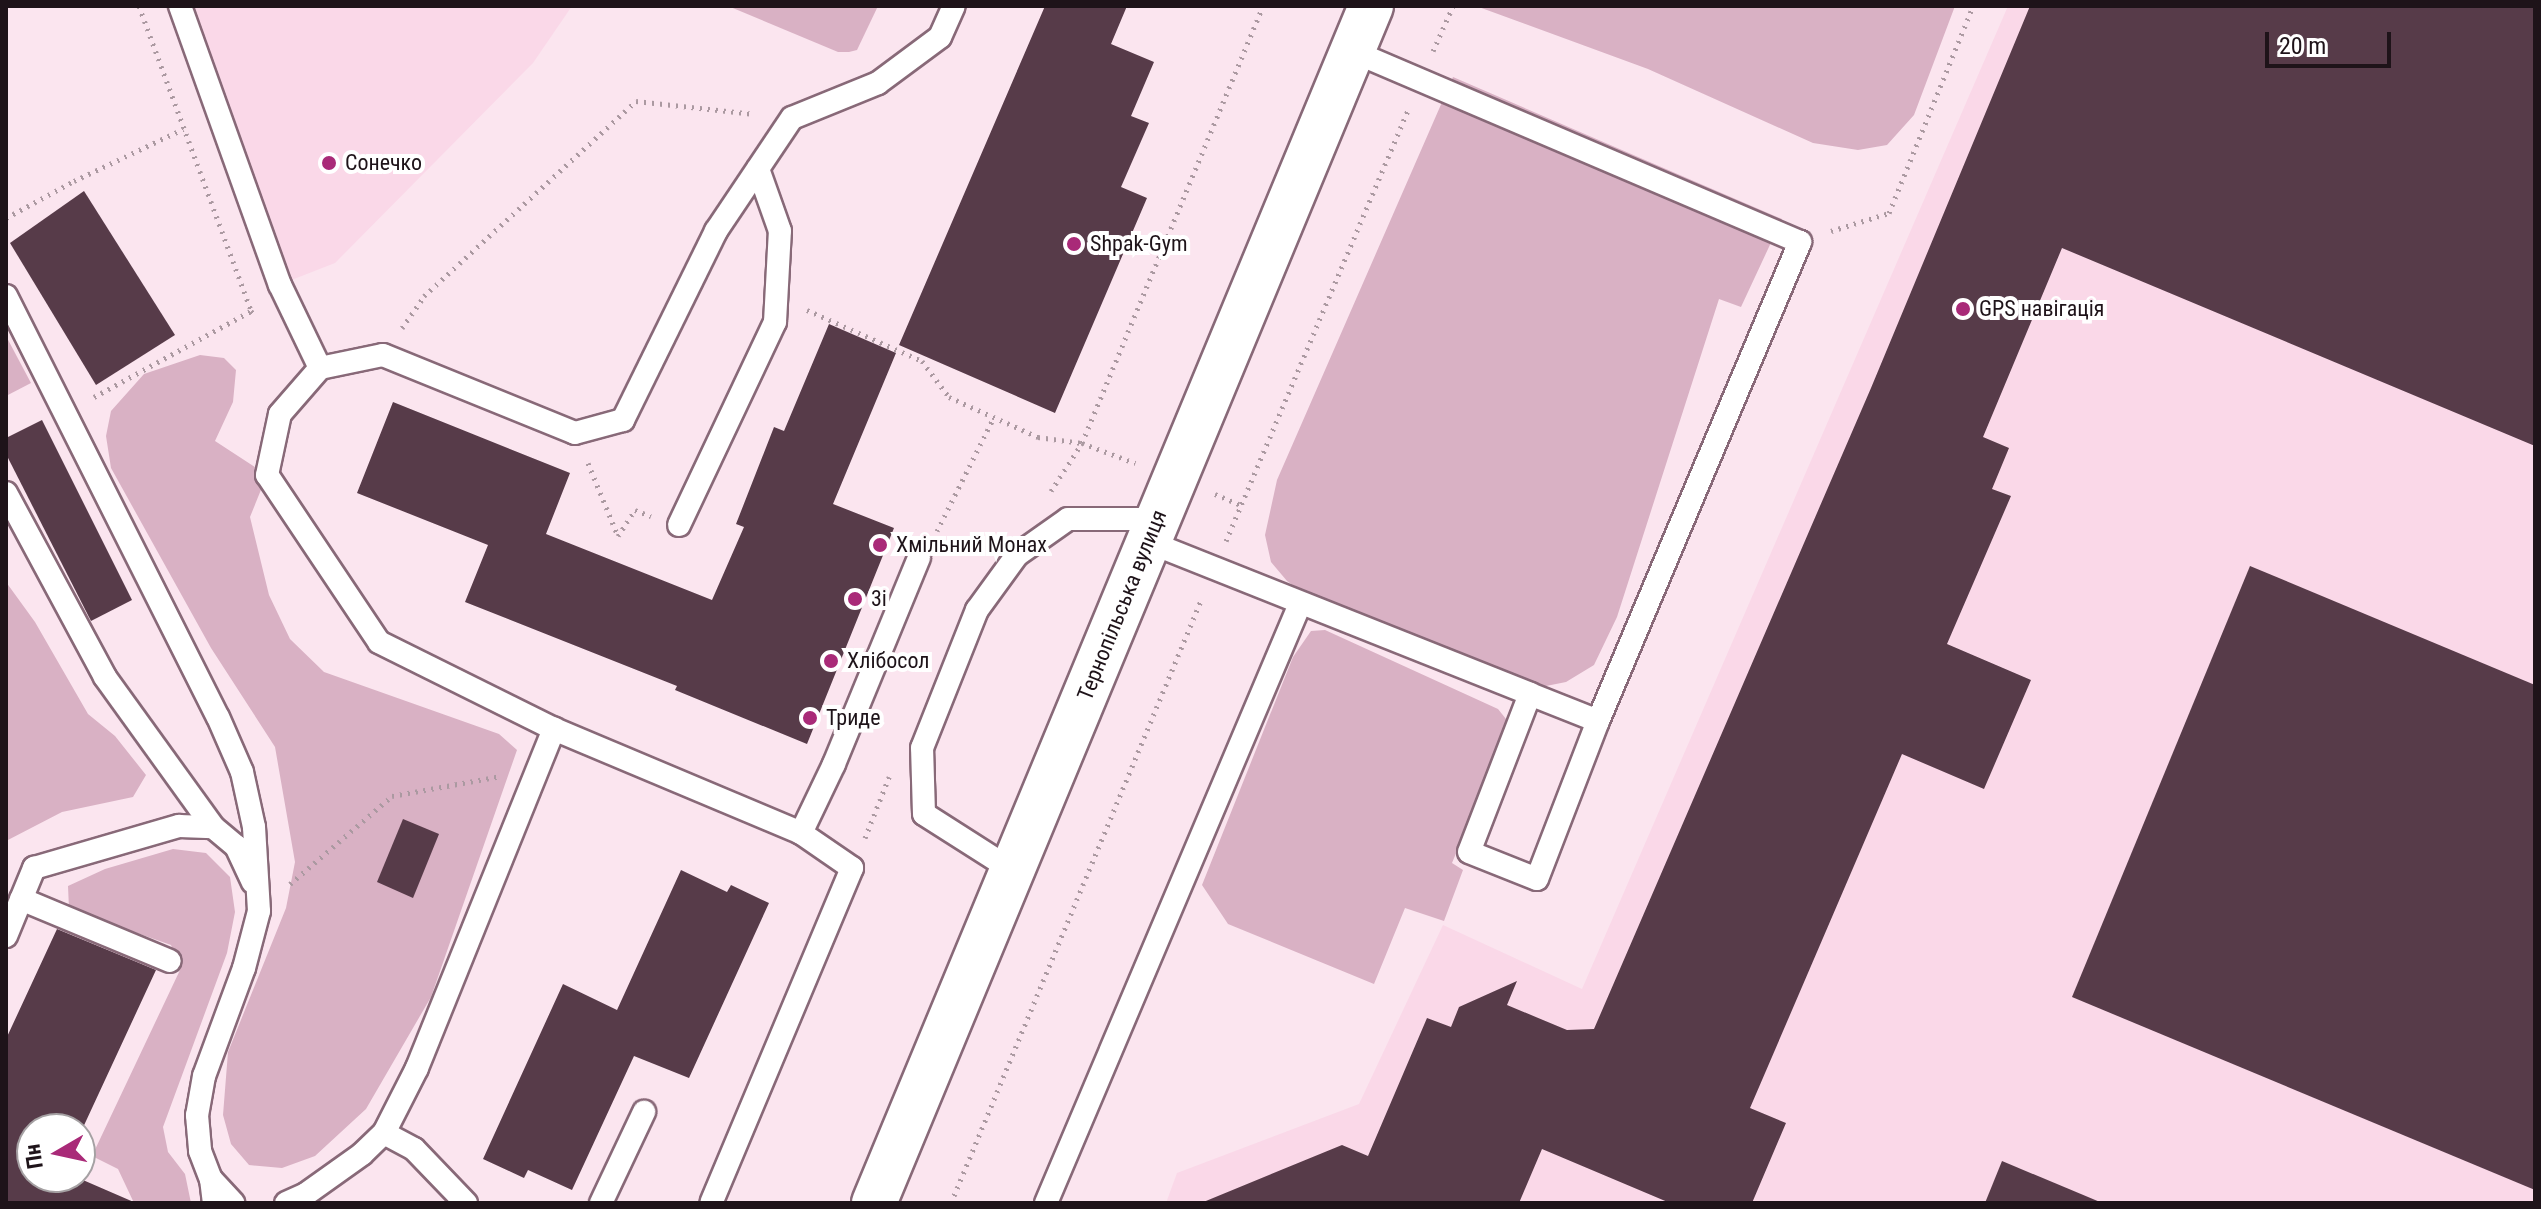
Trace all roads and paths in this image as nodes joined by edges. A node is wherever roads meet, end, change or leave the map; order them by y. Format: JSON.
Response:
{"nodes":[{"id":1,"x":180,"y":6,"type":"edge"},
{"id":2,"x":954,"y":6,"type":"edge"},
{"id":3,"x":1263,"y":6,"type":"edge"},
{"id":4,"x":1371,"y":6,"type":"edge"},
{"id":5,"x":1453,"y":6,"type":"edge"},
{"id":6,"x":1973,"y":6,"type":"edge"},
{"id":7,"x":1352,"y":51,"type":"junction"},
{"id":8,"x":1420,"y":81,"type":"junction"},
{"id":9,"x":792,"y":118,"type":"junction"},
{"id":10,"x":183,"y":129,"type":"dead end"},
{"id":11,"x":758,"y":169,"type":"junction"},
{"id":12,"x":6,"y":218,"type":"edge"},
{"id":13,"x":1800,"y":242,"type":"junction"},
{"id":14,"x":6,"y":296,"type":"edge"},
{"id":15,"x":777,"y":297,"type":"junction"},
{"id":16,"x":251,"y":311,"type":"dead end"},
{"id":17,"x":383,"y":355,"type":"junction"},
{"id":18,"x":320,"y":368,"type":"junction"},
{"id":19,"x":64,"y":413,"type":"junction"},
{"id":20,"x":994,"y":417,"type":"junction"},
{"id":21,"x":575,"y":433,"type":"junction"},
{"id":22,"x":1082,"y":443,"type":"junction"},
{"id":23,"x":1175,"y":478,"type":"junction"},
{"id":24,"x":6,"y":493,"type":"edge"},
{"id":25,"x":635,"y":510,"type":"dead end"},
{"id":26,"x":679,"y":525,"type":"dead end"},
{"id":27,"x":940,"y":527,"type":"dead end"},
{"id":28,"x":1153,"y":530,"type":"junction"},
{"id":29,"x":919,"y":558,"type":"dead end"},
{"id":30,"x":1214,"y":570,"type":"junction"},
{"id":31,"x":1300,"y":604,"type":"junction"},
{"id":32,"x":1530,"y":694,"type":"junction"},
{"id":33,"x":1598,"y":721,"type":"junction"},
{"id":34,"x":554,"y":729,"type":"junction"},
{"id":35,"x":534,"y":775,"type":"junction"},
{"id":36,"x":213,"y":827,"type":"junction"},
{"id":37,"x":801,"y":833,"type":"junction"},
{"id":38,"x":1012,"y":870,"type":"junction"},
{"id":39,"x":21,"y":899,"type":"junction"},
{"id":40,"x":259,"y":911,"type":"junction"},
{"id":41,"x":6,"y":936,"type":"edge"},
{"id":42,"x":170,"y":961,"type":"dead end"},
{"id":43,"x":644,"y":1112,"type":"dead end"},
{"id":44,"x":384,"y":1133,"type":"junction"},
{"id":45,"x":211,"y":1179,"type":"junction"},
{"id":46,"x":444,"y":1193,"type":"edge"},
{"id":47,"x":214,"y":1203,"type":"edge"},
{"id":48,"x":233,"y":1203,"type":"edge"},
{"id":49,"x":286,"y":1203,"type":"edge"},
{"id":50,"x":466,"y":1203,"type":"edge"},
{"id":51,"x":601,"y":1203,"type":"edge"},
{"id":52,"x":711,"y":1203,"type":"edge"},
{"id":53,"x":874,"y":1203,"type":"edge"},
{"id":54,"x":951,"y":1203,"type":"edge"},
{"id":55,"x":1046,"y":1203,"type":"edge"}],
"edges":[{"from":1,"to":18,"type":"lane"},
{"from":2,"to":9,"type":"lane"},
{"from":3,"to":22,"type":"path"},
{"from":4,"to":7,"type":"main road","name":"Тернопільська вулиця"},
{"from":5,"to":8,"type":"path"},
{"from":6,"to":13,"type":"path"},
{"from":7,"to":8,"type":"lane"},
{"from":7,"to":23,"type":"main road","name":"Тернопільська вулиця"},
{"from":8,"to":13,"type":"lane"},
{"from":8,"to":30,"type":"path"},
{"from":9,"to":11,"type":"lane"},
{"from":9,"to":17,"type":"path"},
{"from":10,"to":12,"type":"path"},
{"from":11,"to":15,"type":"lane"},
{"from":11,"to":21,"type":"lane"},
{"from":13,"to":33,"type":"lane"},
{"from":14,"to":19,"type":"lane"},
{"from":15,"to":20,"type":"path"},
{"from":15,"to":26,"type":"lane"},
{"from":16,"to":19,"type":"path"},
{"from":17,"to":18,"type":"lane"},
{"from":17,"to":21,"type":"lane"},
{"from":18,"to":34,"type":"lane"},
{"from":19,"to":40,"type":"lane"},
{"from":20,"to":22,"type":"path"},
{"from":20,"to":27,"type":"path"},
{"from":21,"to":25,"type":"path"},
{"from":22,"to":23,"type":"path"},
{"from":23,"to":28,"type":"main road","name":"Тернопільська вулиця"},
{"from":24,"to":36,"type":"lane"},
{"from":28,"to":30,"type":"lane"},
{"from":28,"to":38,"type":"main road","name":"Тернопільська вулиця"},
{"from":28,"to":38,"type":"lane"},
{"from":29,"to":37,"type":"lane"},
{"from":30,"to":31,"type":"lane"},
{"from":30,"to":54,"type":"path"},
{"from":31,"to":32,"type":"lane"},
{"from":31,"to":55,"type":"lane"},
{"from":32,"to":33,"type":"lane"},
{"from":32,"to":33,"type":"lane"},
{"from":34,"to":35,"type":"lane"},
{"from":34,"to":37,"type":"lane"},
{"from":35,"to":40,"type":"path"},
{"from":35,"to":44,"type":"lane"},
{"from":36,"to":39,"type":"lane"},
{"from":36,"to":40,"type":"lane"},
{"from":37,"to":52,"type":"lane"},
{"from":38,"to":53,"type":"main road","name":"Тернопільська вулиця"},
{"from":39,"to":41,"type":"lane"},
{"from":39,"to":42,"type":"lane"},
{"from":40,"to":45,"type":"lane"},
{"from":43,"to":51,"type":"lane"},
{"from":44,"to":46,"type":"lane"},
{"from":44,"to":49,"type":"lane"},
{"from":45,"to":47,"type":"lane"},
{"from":45,"to":48,"type":"lane"},
{"from":46,"to":50,"type":"lane"}]}
